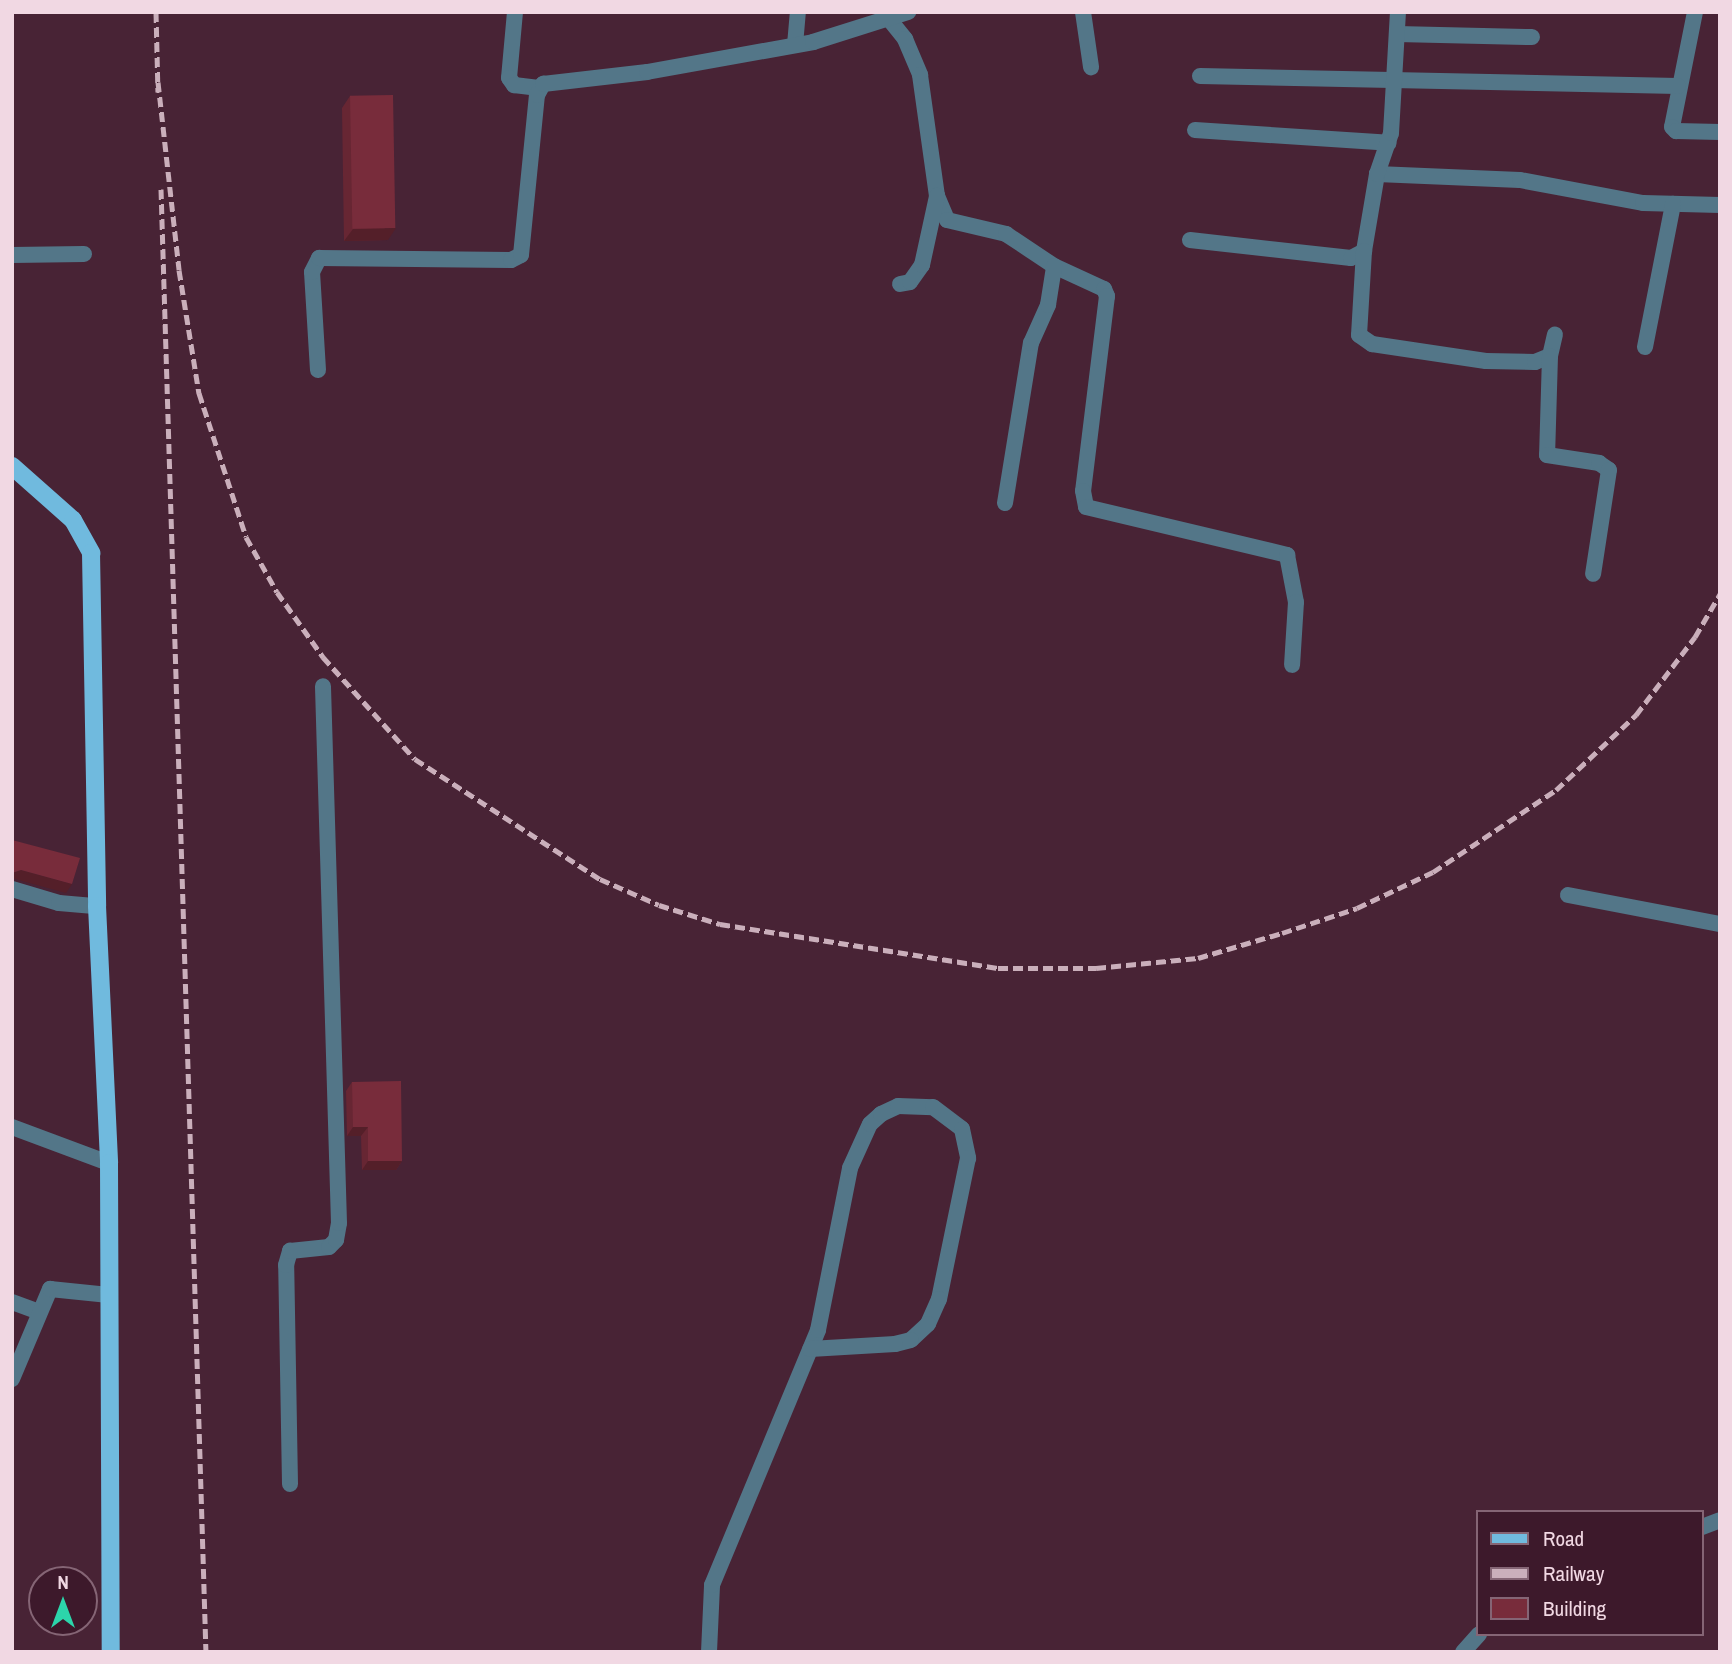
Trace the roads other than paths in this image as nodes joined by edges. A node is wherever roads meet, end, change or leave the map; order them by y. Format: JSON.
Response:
{"nodes":[{"id":1,"x":515,"y":12,"type":"edge"},
{"id":2,"x":798,"y":12,"type":"edge"},
{"id":3,"x":1083,"y":12,"type":"edge"},
{"id":4,"x":1398,"y":12,"type":"edge"},
{"id":5,"x":1695,"y":12,"type":"edge"},
{"id":6,"x":901,"y":14,"type":"edge"},
{"id":7,"x":1397,"y":34,"type":"junction"},
{"id":8,"x":1532,"y":37,"type":"dead end"},
{"id":9,"x":795,"y":46,"type":"junction"},
{"id":10,"x":1091,"y":67,"type":"dead end"},
{"id":11,"x":1200,"y":76,"type":"dead end"},
{"id":12,"x":1394,"y":82,"type":"junction"},
{"id":13,"x":1678,"y":86,"type":"junction"},
{"id":14,"x":539,"y":88,"type":"junction"},
{"id":15,"x":1195,"y":131,"type":"dead end"},
{"id":16,"x":1720,"y":132,"type":"edge"},
{"id":17,"x":1388,"y":143,"type":"junction"},
{"id":18,"x":1377,"y":174,"type":"junction"},
{"id":19,"x":937,"y":196,"type":"junction"},
{"id":20,"x":1674,"y":204,"type":"junction"},
{"id":21,"x":1720,"y":205,"type":"edge"},
{"id":22,"x":1190,"y":240,"type":"dead end"},
{"id":23,"x":1364,"y":251,"type":"junction"},
{"id":24,"x":84,"y":254,"type":"dead end"},
{"id":25,"x":12,"y":255,"type":"edge"},
{"id":26,"x":1054,"y":266,"type":"junction"},
{"id":27,"x":900,"y":284,"type":"dead end"},
{"id":28,"x":1555,"y":335,"type":"dead end"},
{"id":29,"x":1645,"y":347,"type":"dead end"},
{"id":30,"x":1550,"y":356,"type":"junction"},
{"id":31,"x":318,"y":370,"type":"dead end"},
{"id":32,"x":12,"y":467,"type":"edge"},
{"id":33,"x":1005,"y":503,"type":"dead end"},
{"id":34,"x":1593,"y":574,"type":"dead end"},
{"id":35,"x":1293,"y":664,"type":"dead end"},
{"id":36,"x":323,"y":686,"type":"dead end"},
{"id":37,"x":12,"y":889,"type":"edge"},
{"id":38,"x":1568,"y":895,"type":"dead end"},
{"id":39,"x":97,"y":906,"type":"junction"},
{"id":40,"x":1720,"y":924,"type":"edge"},
{"id":41,"x":12,"y":1127,"type":"edge"},
{"id":42,"x":109,"y":1163,"type":"junction"},
{"id":43,"x":109,"y":1295,"type":"junction"},
{"id":44,"x":12,"y":1302,"type":"edge"},
{"id":45,"x":39,"y":1312,"type":"junction"},
{"id":46,"x":810,"y":1349,"type":"junction"},
{"id":47,"x":12,"y":1379,"type":"edge"},
{"id":48,"x":290,"y":1484,"type":"dead end"},
{"id":49,"x":1477,"y":1636,"type":"edge"},
{"id":50,"x":1464,"y":1651,"type":"edge"},
{"id":51,"x":111,"y":1652,"type":"edge"},
{"id":52,"x":709,"y":1652,"type":"edge"}],
"edges":[{"from":1,"to":14,"type":"street"},
{"from":2,"to":9,"type":"street"},
{"from":3,"to":10,"type":"street"},
{"from":4,"to":7,"type":"street"},
{"from":5,"to":13,"type":"street"},
{"from":6,"to":9,"type":"street"},
{"from":6,"to":19,"type":"street"},
{"from":7,"to":8,"type":"street"},
{"from":7,"to":12,"type":"street"},
{"from":9,"to":14,"type":"street"},
{"from":11,"to":12,"type":"street"},
{"from":12,"to":13,"type":"street"},
{"from":12,"to":17,"type":"street"},
{"from":13,"to":16,"type":"street"},
{"from":14,"to":31,"type":"street"},
{"from":15,"to":17,"type":"street"},
{"from":17,"to":18,"type":"street"},
{"from":18,"to":20,"type":"street"},
{"from":18,"to":23,"type":"street"},
{"from":19,"to":26,"type":"street"},
{"from":19,"to":27,"type":"street"},
{"from":20,"to":21,"type":"street"},
{"from":20,"to":29,"type":"street"},
{"from":22,"to":23,"type":"street"},
{"from":23,"to":30,"type":"street"},
{"from":24,"to":25,"type":"street"},
{"from":26,"to":33,"type":"street"},
{"from":26,"to":35,"type":"street"},
{"from":28,"to":30,"type":"street"},
{"from":30,"to":34,"type":"street"},
{"from":32,"to":39,"type":"main road"},
{"from":36,"to":48,"type":"street"},
{"from":37,"to":39,"type":"street"},
{"from":38,"to":40,"type":"street"},
{"from":39,"to":42,"type":"main road"},
{"from":41,"to":42,"type":"street"},
{"from":42,"to":43,"type":"main road"},
{"from":43,"to":45,"type":"street"},
{"from":43,"to":51,"type":"main road"},
{"from":44,"to":45,"type":"street"},
{"from":45,"to":47,"type":"street"},
{"from":46,"to":46,"type":"street"},
{"from":46,"to":52,"type":"street"},
{"from":49,"to":50,"type":"street"}]}
